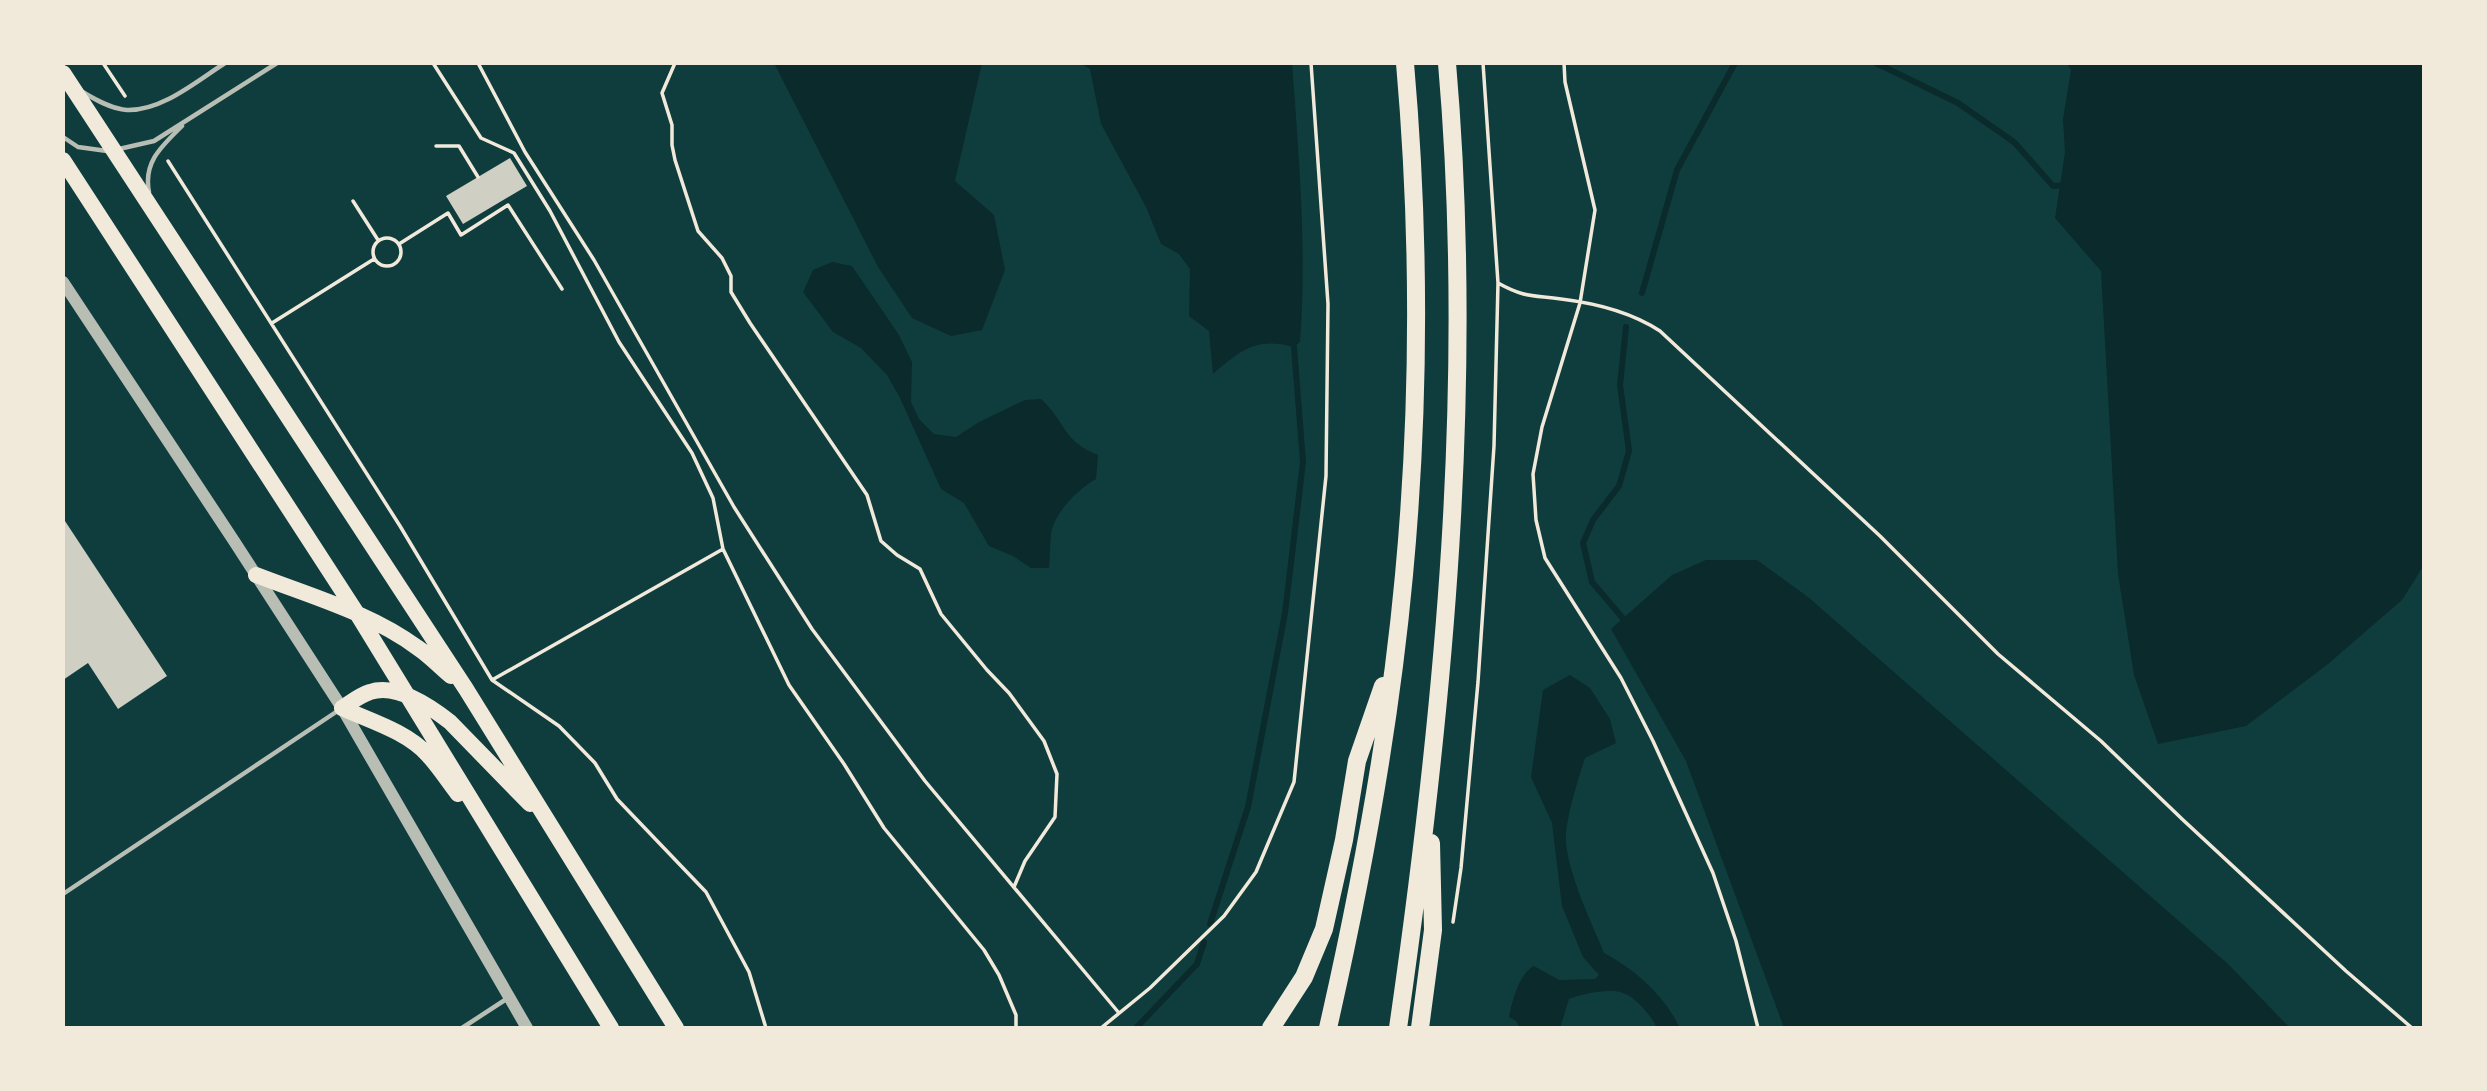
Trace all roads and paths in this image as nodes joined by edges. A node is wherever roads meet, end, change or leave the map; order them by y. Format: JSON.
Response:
{"nodes":[{"id":1,"x":103,"y":63,"type":"edge"},
{"id":2,"x":225,"y":63,"type":"edge"},
{"id":3,"x":277,"y":63,"type":"edge"},
{"id":4,"x":433,"y":63,"type":"edge"},
{"id":5,"x":478,"y":63,"type":"edge"},
{"id":6,"x":675,"y":63,"type":"edge"},
{"id":7,"x":1311,"y":63,"type":"edge"},
{"id":8,"x":1405,"y":63,"type":"edge"},
{"id":9,"x":1447,"y":63,"type":"edge"},
{"id":10,"x":1483,"y":63,"type":"edge"},
{"id":11,"x":1564,"y":63,"type":"edge"},
{"id":12,"x":66,"y":79,"type":"edge"},
{"id":13,"x":133,"y":109,"type":"junction"},
{"id":14,"x":190,"y":118,"type":"junction"},
{"id":15,"x":63,"y":137,"type":"edge"},
{"id":16,"x":436,"y":146,"type":"dead end"},
{"id":17,"x":159,"y":149,"type":"junction"},
{"id":18,"x":113,"y":151,"type":"junction"},
{"id":19,"x":63,"y":160,"type":"edge"},
{"id":20,"x":478,"y":177,"type":"dead end"},
{"id":21,"x":353,"y":201,"type":"dead end"},
{"id":22,"x":495,"y":205,"type":"dead end"},
{"id":23,"x":498,"y":211,"type":"junction"},
{"id":24,"x":156,"y":217,"type":"junction"},
{"id":25,"x":378,"y":240,"type":"junction"},
{"id":26,"x":399,"y":244,"type":"junction"},
{"id":27,"x":374,"y":259,"type":"junction"},
{"id":28,"x":63,"y":282,"type":"edge"},
{"id":29,"x":1498,"y":283,"type":"junction"},
{"id":30,"x":562,"y":289,"type":"dead end"},
{"id":31,"x":1580,"y":303,"type":"junction"},
{"id":32,"x":272,"y":323,"type":"junction"},
{"id":33,"x":723,"y":550,"type":"junction"},
{"id":34,"x":256,"y":575,"type":"junction"},
{"id":35,"x":358,"y":615,"type":"junction"},
{"id":36,"x":1395,"y":653,"type":"junction"},
{"id":37,"x":492,"y":680,"type":"junction"},
{"id":38,"x":466,"y":689,"type":"junction"},
{"id":39,"x":408,"y":697,"type":"junction"},
{"id":40,"x":342,"y":708,"type":"junction"},
{"id":41,"x":1429,"y":778,"type":"junction"},
{"id":42,"x":555,"y":830,"type":"junction"},
{"id":43,"x":503,"y":851,"type":"junction"},
{"id":44,"x":1014,"y":887,"type":"junction"},
{"id":45,"x":63,"y":894,"type":"edge"},
{"id":46,"x":1452,"y":935,"type":"dead end"},
{"id":47,"x":508,"y":998,"type":"junction"},
{"id":48,"x":1119,"y":1013,"type":"junction"},
{"id":49,"x":462,"y":1028,"type":"edge"},
{"id":50,"x":527,"y":1028,"type":"edge"},
{"id":51,"x":611,"y":1028,"type":"edge"},
{"id":52,"x":676,"y":1028,"type":"edge"},
{"id":53,"x":766,"y":1028,"type":"edge"},
{"id":54,"x":1016,"y":1028,"type":"edge"},
{"id":55,"x":1101,"y":1028,"type":"edge"},
{"id":56,"x":1271,"y":1028,"type":"edge"},
{"id":57,"x":1328,"y":1028,"type":"edge"},
{"id":58,"x":1398,"y":1028,"type":"edge"},
{"id":59,"x":1420,"y":1028,"type":"edge"},
{"id":60,"x":1758,"y":1028,"type":"edge"},
{"id":61,"x":2412,"y":1028,"type":"edge"}],
"edges":[{"from":1,"to":13,"type":"path"},
{"from":2,"to":13,"type":"lane"},
{"from":3,"to":14,"type":"lane"},
{"from":4,"to":33,"type":"path"},
{"from":5,"to":44,"type":"path"},
{"from":6,"to":44,"type":"path"},
{"from":7,"to":48,"type":"path"},
{"from":8,"to":36,"type":"highway"},
{"from":9,"to":41,"type":"highway"},
{"from":10,"to":29,"type":"path"},
{"from":11,"to":31,"type":"path"},
{"from":12,"to":13,"type":"lane"},
{"from":12,"to":18,"type":"main road"},
{"from":14,"to":17,"type":"lane"},
{"from":14,"to":18,"type":"lane"},
{"from":15,"to":18,"type":"lane"},
{"from":16,"to":20,"type":"path"},
{"from":17,"to":24,"type":"lane"},
{"from":17,"to":32,"type":"path"},
{"from":18,"to":24,"type":"main road"},
{"from":19,"to":35,"type":"main road"},
{"from":21,"to":25,"type":"path"},
{"from":22,"to":23,"type":"path"},
{"from":23,"to":26,"type":"path"},
{"from":23,"to":30,"type":"path"},
{"from":24,"to":38,"type":"main road"},
{"from":25,"to":26,"type":"path"},
{"from":25,"to":27,"type":"path"},
{"from":26,"to":27,"type":"path"},
{"from":27,"to":32,"type":"path"},
{"from":28,"to":34,"type":"street"},
{"from":29,"to":31,"type":"path"},
{"from":29,"to":46,"type":"path"},
{"from":31,"to":60,"type":"path"},
{"from":31,"to":61,"type":"path"},
{"from":32,"to":37,"type":"path"},
{"from":33,"to":37,"type":"path"},
{"from":33,"to":54,"type":"path"},
{"from":34,"to":35,"type":"main road"},
{"from":34,"to":40,"type":"street"},
{"from":35,"to":38,"type":"main road"},
{"from":35,"to":39,"type":"main road"},
{"from":36,"to":56,"type":"highway"},
{"from":36,"to":57,"type":"highway"},
{"from":37,"to":53,"type":"path"},
{"from":38,"to":42,"type":"main road"},
{"from":39,"to":40,"type":"main road"},
{"from":39,"to":42,"type":"main road"},
{"from":39,"to":43,"type":"main road"},
{"from":40,"to":43,"type":"main road"},
{"from":40,"to":45,"type":"lane"},
{"from":40,"to":47,"type":"street"},
{"from":41,"to":58,"type":"highway"},
{"from":41,"to":59,"type":"highway"},
{"from":42,"to":52,"type":"main road"},
{"from":43,"to":51,"type":"main road"},
{"from":44,"to":48,"type":"path"},
{"from":47,"to":49,"type":"lane"},
{"from":47,"to":50,"type":"street"},
{"from":48,"to":55,"type":"path"}]}
